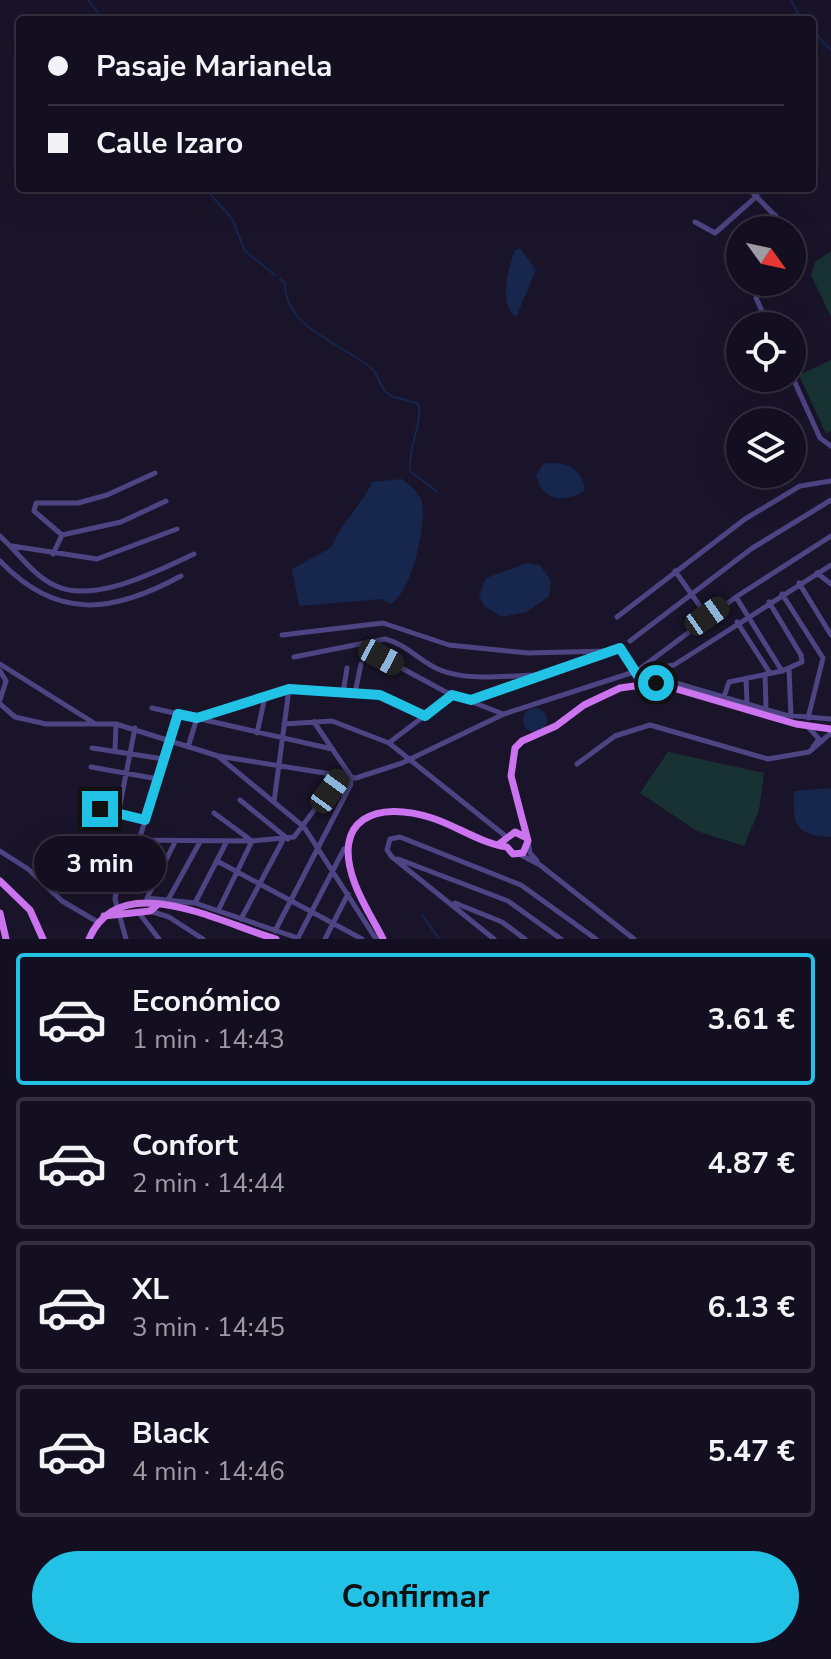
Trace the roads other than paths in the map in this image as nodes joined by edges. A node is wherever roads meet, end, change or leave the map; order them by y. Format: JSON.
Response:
{"nodes":[{"id":1,"x":752,"y":192,"type":"edge"},
{"id":2,"x":757,"y":196,"type":"junction"},
{"id":3,"x":775,"y":215,"type":"edge"},
{"id":4,"x":695,"y":222,"type":"dead end"},
{"id":5,"x":799,"y":392,"type":"edge"},
{"id":6,"x":831,"y":446,"type":"edge"},
{"id":7,"x":155,"y":473,"type":"dead end"},
{"id":8,"x":831,"y":481,"type":"edge"},
{"id":9,"x":831,"y":500,"type":"edge"},
{"id":10,"x":166,"y":501,"type":"dead end"},
{"id":11,"x":177,"y":529,"type":"dead end"},
{"id":12,"x":62,"y":535,"type":"junction"},
{"id":13,"x":0,"y":536,"type":"edge"},
{"id":14,"x":831,"y":536,"type":"edge"},
{"id":15,"x":11,"y":546,"type":"junction"},
{"id":16,"x":30,"y":551,"type":"junction"},
{"id":17,"x":53,"y":554,"type":"junction"},
{"id":18,"x":194,"y":554,"type":"dead end"},
{"id":19,"x":0,"y":561,"type":"edge"},
{"id":20,"x":26,"y":563,"type":"junction"},
{"id":21,"x":831,"y":565,"type":"edge"},
{"id":22,"x":675,"y":571,"type":"junction"},
{"id":23,"x":816,"y":572,"type":"junction"},
{"id":24,"x":181,"y":576,"type":"dead end"},
{"id":25,"x":799,"y":583,"type":"junction"},
{"id":26,"x":831,"y":584,"type":"edge"},
{"id":27,"x":691,"y":594,"type":"junction"},
{"id":28,"x":782,"y":594,"type":"junction"},
{"id":29,"x":736,"y":597,"type":"junction"},
{"id":30,"x":769,"y":602,"type":"junction"},
{"id":31,"x":747,"y":615,"type":"junction"},
{"id":32,"x":707,"y":616,"type":"junction"},
{"id":33,"x":617,"y":617,"type":"dead end"},
{"id":34,"x":737,"y":622,"type":"junction"},
{"id":35,"x":282,"y":635,"type":"dead end"},
{"id":36,"x":831,"y":635,"type":"edge"},
{"id":37,"x":630,"y":641,"type":"dead end"},
{"id":38,"x":608,"y":651,"type":"junction"},
{"id":39,"x":294,"y":657,"type":"dead end"},
{"id":40,"x":381,"y":657,"type":"dead end"},
{"id":41,"x":0,"y":664,"type":"edge"},
{"id":42,"x":361,"y":664,"type":"dead end"},
{"id":43,"x":347,"y":668,"type":"dead end"},
{"id":44,"x":785,"y":670,"type":"junction"},
{"id":45,"x":0,"y":671,"type":"edge"},
{"id":46,"x":637,"y":671,"type":"junction"},
{"id":47,"x":768,"y":674,"type":"junction"},
{"id":48,"x":542,"y":675,"type":"junction"},
{"id":49,"x":746,"y":678,"type":"junction"},
{"id":50,"x":642,"y":682,"type":"junction"},
{"id":51,"x":622,"y":683,"type":"junction"},
{"id":52,"x":289,"y":689,"type":"junction"},
{"id":53,"x":343,"y":693,"type":"junction"},
{"id":54,"x":355,"y":693,"type":"junction"},
{"id":55,"x":452,"y":695,"type":"junction"},
{"id":56,"x":265,"y":696,"type":"junction"},
{"id":57,"x":724,"y":697,"type":"junction"},
{"id":58,"x":471,"y":700,"type":"junction"},
{"id":59,"x":0,"y":702,"type":"edge"},
{"id":60,"x":747,"y":703,"type":"junction"},
{"id":61,"x":152,"y":708,"type":"dead end"},
{"id":62,"x":766,"y":708,"type":"junction"},
{"id":63,"x":178,"y":714,"type":"junction"},
{"id":64,"x":504,"y":714,"type":"junction"},
{"id":65,"x":425,"y":716,"type":"junction"},
{"id":66,"x":791,"y":716,"type":"junction"},
{"id":67,"x":197,"y":718,"type":"junction"},
{"id":68,"x":831,"y":719,"type":"edge"},
{"id":69,"x":314,"y":722,"type":"junction"},
{"id":70,"x":808,"y":723,"type":"junction"},
{"id":71,"x":94,"y":724,"type":"junction"},
{"id":72,"x":116,"y":724,"type":"junction"},
{"id":73,"x":284,"y":724,"type":"junction"},
{"id":74,"x":135,"y":728,"type":"junction"},
{"id":75,"x":831,"y":731,"type":"edge"},
{"id":76,"x":257,"y":733,"type":"junction"},
{"id":77,"x":283,"y":738,"type":"junction"},
{"id":78,"x":169,"y":740,"type":"junction"},
{"id":79,"x":389,"y":743,"type":"junction"},
{"id":80,"x":188,"y":747,"type":"junction"},
{"id":81,"x":92,"y":748,"type":"dead end"},
{"id":82,"x":332,"y":749,"type":"junction"},
{"id":83,"x":115,"y":750,"type":"junction"},
{"id":84,"x":809,"y":752,"type":"junction"},
{"id":85,"x":131,"y":753,"type":"junction"},
{"id":86,"x":218,"y":756,"type":"junction"},
{"id":87,"x":409,"y":758,"type":"junction"},
{"id":88,"x":164,"y":759,"type":"junction"},
{"id":89,"x":279,"y":764,"type":"junction"},
{"id":90,"x":577,"y":764,"type":"dead end"},
{"id":91,"x":91,"y":767,"type":"dead end"},
{"id":92,"x":342,"y":773,"type":"junction"},
{"id":93,"x":127,"y":774,"type":"junction"},
{"id":94,"x":350,"y":775,"type":"junction"},
{"id":95,"x":158,"y":779,"type":"junction"},
{"id":96,"x":104,"y":796,"type":"dead end"},
{"id":97,"x":240,"y":800,"type":"dead end"},
{"id":98,"x":274,"y":802,"type":"junction"},
{"id":99,"x":214,"y":813,"type":"dead end"},
{"id":100,"x":118,"y":815,"type":"junction"},
{"id":101,"x":520,"y":818,"type":"junction"},
{"id":102,"x":145,"y":820,"type":"junction"},
{"id":103,"x":304,"y":827,"type":"junction"},
{"id":104,"x":509,"y":838,"type":"junction"},
{"id":105,"x":286,"y":839,"type":"junction"},
{"id":106,"x":528,"y":839,"type":"junction"},
{"id":107,"x":118,"y":840,"type":"dead end"},
{"id":108,"x":127,"y":840,"type":"junction"},
{"id":109,"x":139,"y":840,"type":"junction"},
{"id":110,"x":227,"y":841,"type":"junction"},
{"id":111,"x":252,"y":841,"type":"junction"},
{"id":112,"x":175,"y":842,"type":"junction"},
{"id":113,"x":200,"y":842,"type":"junction"},
{"id":114,"x":318,"y":846,"type":"junction"},
{"id":115,"x":349,"y":846,"type":"junction"},
{"id":116,"x":0,"y":851,"type":"edge"},
{"id":117,"x":520,"y":854,"type":"junction"},
{"id":118,"x":392,"y":857,"type":"junction"},
{"id":119,"x":217,"y":861,"type":"junction"},
{"id":120,"x":540,"y":865,"type":"junction"},
{"id":121,"x":334,"y":869,"type":"junction"},
{"id":122,"x":429,"y":870,"type":"junction"},
{"id":123,"x":238,"y":872,"type":"junction"},
{"id":124,"x":0,"y":881,"type":"edge"},
{"id":125,"x":422,"y":881,"type":"junction"},
{"id":126,"x":260,"y":884,"type":"junction"},
{"id":127,"x":349,"y":893,"type":"junction"},
{"id":128,"x":169,"y":898,"type":"junction"},
{"id":129,"x":290,"y":900,"type":"junction"},
{"id":130,"x":145,"y":901,"type":"junction"},
{"id":131,"x":450,"y":902,"type":"junction"},
{"id":132,"x":195,"y":903,"type":"junction"},
{"id":133,"x":157,"y":905,"type":"junction"},
{"id":134,"x":117,"y":910,"type":"junction"},
{"id":135,"x":150,"y":911,"type":"junction"},
{"id":136,"x":218,"y":911,"type":"junction"},
{"id":137,"x":138,"y":912,"type":"junction"},
{"id":138,"x":312,"y":912,"type":"junction"},
{"id":139,"x":0,"y":913,"type":"edge"},
{"id":140,"x":99,"y":919,"type":"junction"},
{"id":141,"x":241,"y":919,"type":"junction"},
{"id":142,"x":333,"y":924,"type":"junction"},
{"id":143,"x":124,"y":930,"type":"junction"},
{"id":144,"x":190,"y":930,"type":"junction"},
{"id":145,"x":275,"y":935,"type":"edge"},
{"id":146,"x":298,"y":938,"type":"edge"},
{"id":147,"x":6,"y":939,"type":"edge"},
{"id":148,"x":43,"y":939,"type":"edge"},
{"id":149,"x":89,"y":939,"type":"edge"},
{"id":150,"x":126,"y":939,"type":"edge"},
{"id":151,"x":132,"y":939,"type":"edge"},
{"id":152,"x":159,"y":939,"type":"edge"},
{"id":153,"x":184,"y":939,"type":"edge"},
{"id":154,"x":203,"y":939,"type":"edge"},
{"id":155,"x":325,"y":939,"type":"edge"},
{"id":156,"x":362,"y":939,"type":"edge"},
{"id":157,"x":376,"y":939,"type":"edge"},
{"id":158,"x":383,"y":939,"type":"edge"},
{"id":159,"x":494,"y":939,"type":"edge"},
{"id":160,"x":525,"y":939,"type":"edge"},
{"id":161,"x":561,"y":939,"type":"edge"},
{"id":162,"x":596,"y":939,"type":"edge"},
{"id":163,"x":634,"y":939,"type":"edge"}],
"edges":[{"from":1,"to":2,"type":"street"},
{"from":2,"to":3,"type":"street"},
{"from":2,"to":4,"type":"street"},
{"from":5,"to":6,"type":"street"},
{"from":7,"to":12,"type":"street"},
{"from":8,"to":22,"type":"street"},
{"from":9,"to":27,"type":"street"},
{"from":10,"to":12,"type":"street"},
{"from":11,"to":17,"type":"street"},
{"from":12,"to":17,"type":"street"},
{"from":13,"to":15,"type":"street"},
{"from":14,"to":29,"type":"street"},
{"from":15,"to":16,"type":"street"},
{"from":15,"to":20,"type":"street"},
{"from":16,"to":17,"type":"street"},
{"from":16,"to":20,"type":"street"},
{"from":18,"to":20,"type":"street"},
{"from":19,"to":24,"type":"street"},
{"from":21,"to":23,"type":"street"},
{"from":22,"to":27,"type":"street"},
{"from":22,"to":33,"type":"street"},
{"from":23,"to":25,"type":"street"},
{"from":23,"to":26,"type":"street"},
{"from":25,"to":28,"type":"street"},
{"from":25,"to":36,"type":"street"},
{"from":27,"to":32,"type":"street"},
{"from":27,"to":37,"type":"street"},
{"from":28,"to":30,"type":"street"},
{"from":28,"to":70,"type":"street"},
{"from":29,"to":31,"type":"street"},
{"from":29,"to":32,"type":"street"},
{"from":30,"to":31,"type":"street"},
{"from":30,"to":44,"type":"street"},
{"from":31,"to":34,"type":"street"},
{"from":31,"to":44,"type":"street"},
{"from":32,"to":46,"type":"street"},
{"from":34,"to":46,"type":"street"},
{"from":34,"to":47,"type":"street"},
{"from":35,"to":38,"type":"street"},
{"from":38,"to":46,"type":"street"},
{"from":38,"to":48,"type":"street"},
{"from":39,"to":48,"type":"street"},
{"from":40,"to":55,"type":"street"},
{"from":41,"to":71,"type":"street"},
{"from":42,"to":54,"type":"street"},
{"from":43,"to":53,"type":"street"},
{"from":44,"to":47,"type":"street"},
{"from":44,"to":66,"type":"street"},
{"from":45,"to":59,"type":"street"},
{"from":46,"to":50,"type":"street"},
{"from":46,"to":51,"type":"street"},
{"from":46,"to":57,"type":"street"},
{"from":47,"to":49,"type":"street"},
{"from":47,"to":62,"type":"street"},
{"from":48,"to":58,"type":"street"},
{"from":49,"to":57,"type":"street"},
{"from":49,"to":60,"type":"street"},
{"from":50,"to":51,"type":"main road"},
{"from":50,"to":70,"type":"main road"},
{"from":51,"to":64,"type":"street"},
{"from":51,"to":101,"type":"main road"},
{"from":52,"to":53,"type":"street"},
{"from":52,"to":56,"type":"street"},
{"from":52,"to":73,"type":"street"},
{"from":53,"to":54,"type":"street"},
{"from":54,"to":65,"type":"street"},
{"from":55,"to":58,"type":"street"},
{"from":55,"to":65,"type":"street"},
{"from":56,"to":67,"type":"street"},
{"from":56,"to":76,"type":"street"},
{"from":57,"to":60,"type":"street"},
{"from":58,"to":64,"type":"street"},
{"from":59,"to":71,"type":"street"},
{"from":60,"to":62,"type":"street"},
{"from":61,"to":63,"type":"street"},
{"from":62,"to":66,"type":"street"},
{"from":63,"to":67,"type":"street"},
{"from":63,"to":78,"type":"street"},
{"from":64,"to":87,"type":"street"},
{"from":65,"to":79,"type":"street"},
{"from":66,"to":70,"type":"street"},
{"from":67,"to":76,"type":"street"},
{"from":67,"to":80,"type":"street"},
{"from":68,"to":70,"type":"street"},
{"from":69,"to":73,"type":"street"},
{"from":69,"to":79,"type":"street"},
{"from":69,"to":82,"type":"street"},
{"from":70,"to":75,"type":"main road"},
{"from":70,"to":84,"type":"street"},
{"from":71,"to":72,"type":"street"},
{"from":72,"to":74,"type":"street"},
{"from":72,"to":83,"type":"street"},
{"from":73,"to":77,"type":"street"},
{"from":74,"to":78,"type":"street"},
{"from":74,"to":85,"type":"street"},
{"from":75,"to":84,"type":"street"},
{"from":76,"to":77,"type":"street"},
{"from":77,"to":82,"type":"street"},
{"from":77,"to":89,"type":"street"},
{"from":78,"to":80,"type":"street"},
{"from":78,"to":88,"type":"street"},
{"from":79,"to":87,"type":"street"},
{"from":80,"to":86,"type":"street"},
{"from":81,"to":83,"type":"street"},
{"from":82,"to":94,"type":"street"},
{"from":83,"to":85,"type":"street"},
{"from":84,"to":90,"type":"street"},
{"from":85,"to":88,"type":"street"},
{"from":85,"to":93,"type":"street"},
{"from":86,"to":89,"type":"street"},
{"from":86,"to":98,"type":"street"},
{"from":87,"to":94,"type":"street"},
{"from":87,"to":104,"type":"street"},
{"from":88,"to":95,"type":"street"},
{"from":89,"to":92,"type":"street"},
{"from":89,"to":98,"type":"street"},
{"from":91,"to":93,"type":"street"},
{"from":92,"to":94,"type":"street"},
{"from":92,"to":103,"type":"street"},
{"from":93,"to":95,"type":"street"},
{"from":93,"to":100,"type":"street"},
{"from":94,"to":114,"type":"street"},
{"from":95,"to":102,"type":"street"},
{"from":96,"to":100,"type":"street"},
{"from":97,"to":105,"type":"street"},
{"from":98,"to":103,"type":"street"},
{"from":99,"to":111,"type":"street"},
{"from":100,"to":102,"type":"street"},
{"from":101,"to":104,"type":"main road"},
{"from":101,"to":106,"type":"main road"},
{"from":102,"to":109,"type":"street"},
{"from":103,"to":105,"type":"street"},
{"from":103,"to":114,"type":"street"},
{"from":104,"to":106,"type":"main road"},
{"from":104,"to":115,"type":"main road"},
{"from":104,"to":117,"type":"main road"},
{"from":105,"to":111,"type":"street"},
{"from":105,"to":126,"type":"street"},
{"from":106,"to":117,"type":"main road"},
{"from":106,"to":120,"type":"street"},
{"from":107,"to":108,"type":"street"},
{"from":108,"to":109,"type":"street"},
{"from":108,"to":134,"type":"street"},
{"from":109,"to":112,"type":"street"},
{"from":110,"to":111,"type":"street"},
{"from":110,"to":113,"type":"street"},
{"from":110,"to":119,"type":"street"},
{"from":111,"to":123,"type":"street"},
{"from":112,"to":113,"type":"street"},
{"from":112,"to":130,"type":"street"},
{"from":113,"to":128,"type":"street"},
{"from":114,"to":121,"type":"street"},
{"from":114,"to":129,"type":"street"},
{"from":115,"to":121,"type":"street"},
{"from":115,"to":158,"type":"main road"},
{"from":116,"to":140,"type":"street"},
{"from":117,"to":120,"type":"street"},
{"from":118,"to":122,"type":"street"},
{"from":118,"to":125,"type":"street"},
{"from":118,"to":162,"type":"street"},
{"from":119,"to":123,"type":"street"},
{"from":119,"to":132,"type":"street"},
{"from":120,"to":163,"type":"street"},
{"from":121,"to":127,"type":"street"},
{"from":121,"to":138,"type":"street"},
{"from":122,"to":125,"type":"street"},
{"from":122,"to":161,"type":"street"},
{"from":123,"to":126,"type":"street"},
{"from":123,"to":136,"type":"street"},
{"from":124,"to":148,"type":"main road"},
{"from":125,"to":131,"type":"street"},
{"from":126,"to":129,"type":"street"},
{"from":126,"to":141,"type":"street"},
{"from":127,"to":142,"type":"street"},
{"from":127,"to":157,"type":"street"},
{"from":128,"to":130,"type":"street"},
{"from":128,"to":132,"type":"street"},
{"from":129,"to":138,"type":"street"},
{"from":129,"to":145,"type":"street"},
{"from":130,"to":133,"type":"main road"},
{"from":130,"to":134,"type":"main road"},
{"from":131,"to":159,"type":"street"},
{"from":131,"to":160,"type":"street"},
{"from":132,"to":136,"type":"street"},
{"from":133,"to":135,"type":"main road"},
{"from":133,"to":145,"type":"main road"},
{"from":134,"to":137,"type":"main road"},
{"from":134,"to":140,"type":"main road"},
{"from":134,"to":143,"type":"street"},
{"from":135,"to":137,"type":"main road"},
{"from":135,"to":144,"type":"street"},
{"from":136,"to":141,"type":"street"},
{"from":137,"to":152,"type":"street"},
{"from":138,"to":142,"type":"street"},
{"from":138,"to":146,"type":"street"},
{"from":139,"to":147,"type":"main road"},
{"from":140,"to":149,"type":"main road"},
{"from":141,"to":145,"type":"street"},
{"from":142,"to":155,"type":"street"},
{"from":142,"to":156,"type":"street"},
{"from":143,"to":150,"type":"street"},
{"from":143,"to":151,"type":"street"},
{"from":144,"to":153,"type":"street"},
{"from":144,"to":154,"type":"street"},
{"from":145,"to":146,"type":"street"}]}
